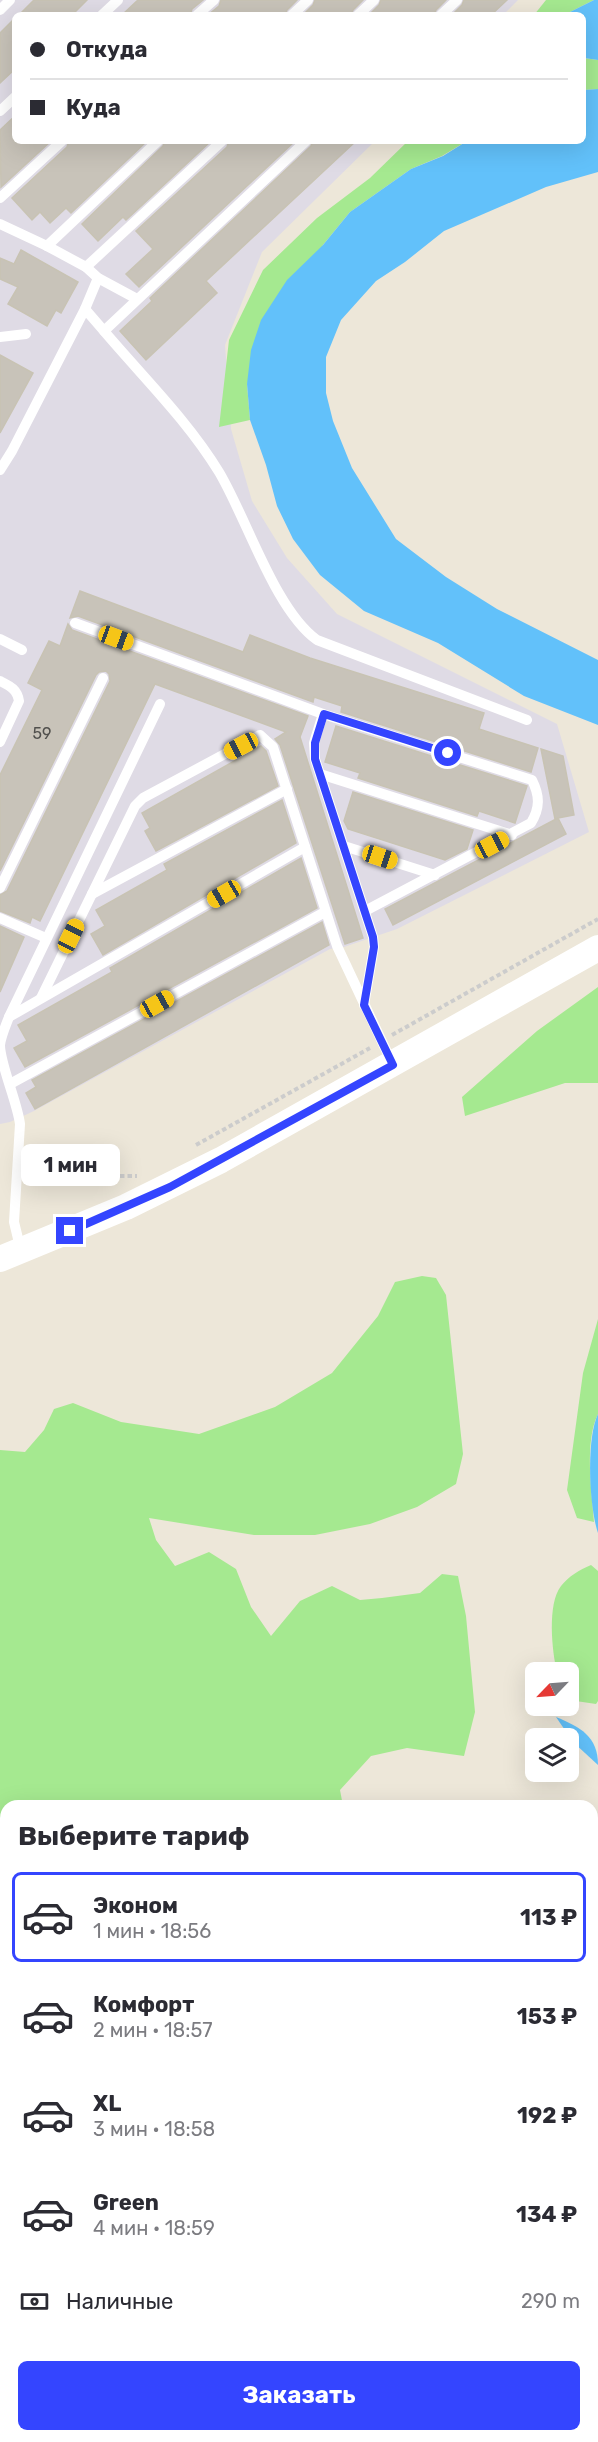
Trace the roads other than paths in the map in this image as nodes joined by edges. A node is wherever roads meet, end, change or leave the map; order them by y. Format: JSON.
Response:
{"nodes":[{"id":1,"x":10,"y":0,"type":"edge"},
{"id":2,"x":118,"y":0,"type":"edge"},
{"id":3,"x":214,"y":0,"type":"edge"},
{"id":4,"x":308,"y":0,"type":"edge"},
{"id":5,"x":374,"y":0,"type":"edge"},
{"id":6,"x":457,"y":0,"type":"edge"},
{"id":7,"x":0,"y":10,"type":"edge"},
{"id":8,"x":105,"y":12,"type":"edge"},
{"id":9,"x":200,"y":12,"type":"edge"},
{"id":10,"x":295,"y":12,"type":"edge"},
{"id":11,"x":361,"y":12,"type":"edge"},
{"id":12,"x":444,"y":12,"type":"edge"},
{"id":13,"x":12,"y":100,"type":"edge"},
{"id":14,"x":0,"y":111,"type":"edge"},
{"id":15,"x":59,"y":144,"type":"edge"},
{"id":16,"x":155,"y":144,"type":"edge"},
{"id":17,"x":219,"y":144,"type":"edge"},
{"id":18,"x":303,"y":144,"type":"edge"},
{"id":19,"x":0,"y":198,"type":"edge"},
{"id":20,"x":0,"y":224,"type":"edge"},
{"id":21,"x":47,"y":246,"type":"junction"},
{"id":22,"x":86,"y":267,"type":"junction"},
{"id":23,"x":98,"y":278,"type":"junction"},
{"id":24,"x":137,"y":299,"type":"junction"},
{"id":25,"x":85,"y":309,"type":"junction"},
{"id":26,"x":104,"y":331,"type":"junction"},
{"id":27,"x":26,"y":334,"type":"dead end"},
{"id":28,"x":0,"y":337,"type":"edge"},
{"id":29,"x":0,"y":470,"type":"edge"},
{"id":30,"x":75,"y":623,"type":"dead end"},
{"id":31,"x":0,"y":639,"type":"edge"},
{"id":32,"x":22,"y":650,"type":"dead end"},
{"id":33,"x":103,"y":678,"type":"dead end"},
{"id":34,"x":0,"y":681,"type":"edge"},
{"id":35,"x":160,"y":704,"type":"dead end"},
{"id":36,"x":324,"y":714,"type":"junction"},
{"id":37,"x":527,"y":720,"type":"dead end"},
{"id":38,"x":0,"y":742,"type":"edge"},
{"id":39,"x":320,"y":774,"type":"junction"},
{"id":40,"x":287,"y":789,"type":"junction"},
{"id":41,"x":512,"y":835,"type":"junction"},
{"id":42,"x":344,"y":846,"type":"junction"},
{"id":43,"x":305,"y":847,"type":"junction"},
{"id":44,"x":435,"y":875,"type":"junction"},
{"id":45,"x":0,"y":888,"type":"edge"},
{"id":46,"x":91,"y":895,"type":"junction"},
{"id":47,"x":365,"y":911,"type":"junction"},
{"id":48,"x":325,"y":912,"type":"junction"},
{"id":49,"x":0,"y":918,"type":"edge"},
{"id":50,"x":46,"y":938,"type":"junction"},
{"id":51,"x":598,"y":948,"type":"edge"},
{"id":52,"x":41,"y":998,"type":"junction"},
{"id":53,"x":364,"y":1005,"type":"junction"},
{"id":54,"x":9,"y":1017,"type":"junction"},
{"id":55,"x":393,"y":1065,"type":"junction"},
{"id":56,"x":10,"y":1084,"type":"junction"},
{"id":57,"x":10,"y":1255,"type":"edge"}],
"edges":[{"from":1,"to":7,"type":"lane"},
{"from":2,"to":8,"type":"lane"},
{"from":3,"to":9,"type":"lane"},
{"from":4,"to":10,"type":"lane"},
{"from":5,"to":11,"type":"lane"},
{"from":6,"to":12,"type":"lane"},
{"from":13,"to":14,"type":"lane"},
{"from":15,"to":19,"type":"lane"},
{"from":16,"to":21,"type":"lane"},
{"from":17,"to":22,"type":"lane"},
{"from":18,"to":24,"type":"lane"},
{"from":20,"to":21,"type":"lane"},
{"from":21,"to":22,"type":"lane"},
{"from":22,"to":23,"type":"lane"},
{"from":23,"to":24,"type":"lane"},
{"from":23,"to":25,"type":"lane"},
{"from":24,"to":26,"type":"lane"},
{"from":25,"to":26,"type":"lane"},
{"from":25,"to":29,"type":"lane"},
{"from":26,"to":37,"type":"lane"},
{"from":27,"to":28,"type":"lane"},
{"from":30,"to":36,"type":"lane"},
{"from":31,"to":32,"type":"lane"},
{"from":33,"to":45,"type":"lane"},
{"from":34,"to":38,"type":"lane"},
{"from":35,"to":50,"type":"lane"},
{"from":36,"to":39,"type":"lane"},
{"from":36,"to":41,"type":"lane"},
{"from":39,"to":41,"type":"lane"},
{"from":39,"to":42,"type":"lane"},
{"from":40,"to":43,"type":"lane"},
{"from":40,"to":46,"type":"lane"},
{"from":40,"to":46,"type":"lane"},
{"from":41,"to":44,"type":"lane"},
{"from":42,"to":44,"type":"lane"},
{"from":42,"to":47,"type":"lane"},
{"from":43,"to":48,"type":"lane"},
{"from":43,"to":52,"type":"lane"},
{"from":44,"to":47,"type":"lane"},
{"from":46,"to":52,"type":"lane"},
{"from":47,"to":53,"type":"lane"},
{"from":48,"to":53,"type":"lane"},
{"from":48,"to":56,"type":"lane"},
{"from":49,"to":50,"type":"lane"},
{"from":50,"to":54,"type":"lane"},
{"from":51,"to":55,"type":"street"},
{"from":52,"to":54,"type":"lane"},
{"from":53,"to":55,"type":"lane"},
{"from":54,"to":56,"type":"lane"},
{"from":55,"to":57,"type":"street"},
{"from":56,"to":57,"type":"lane"}]}
